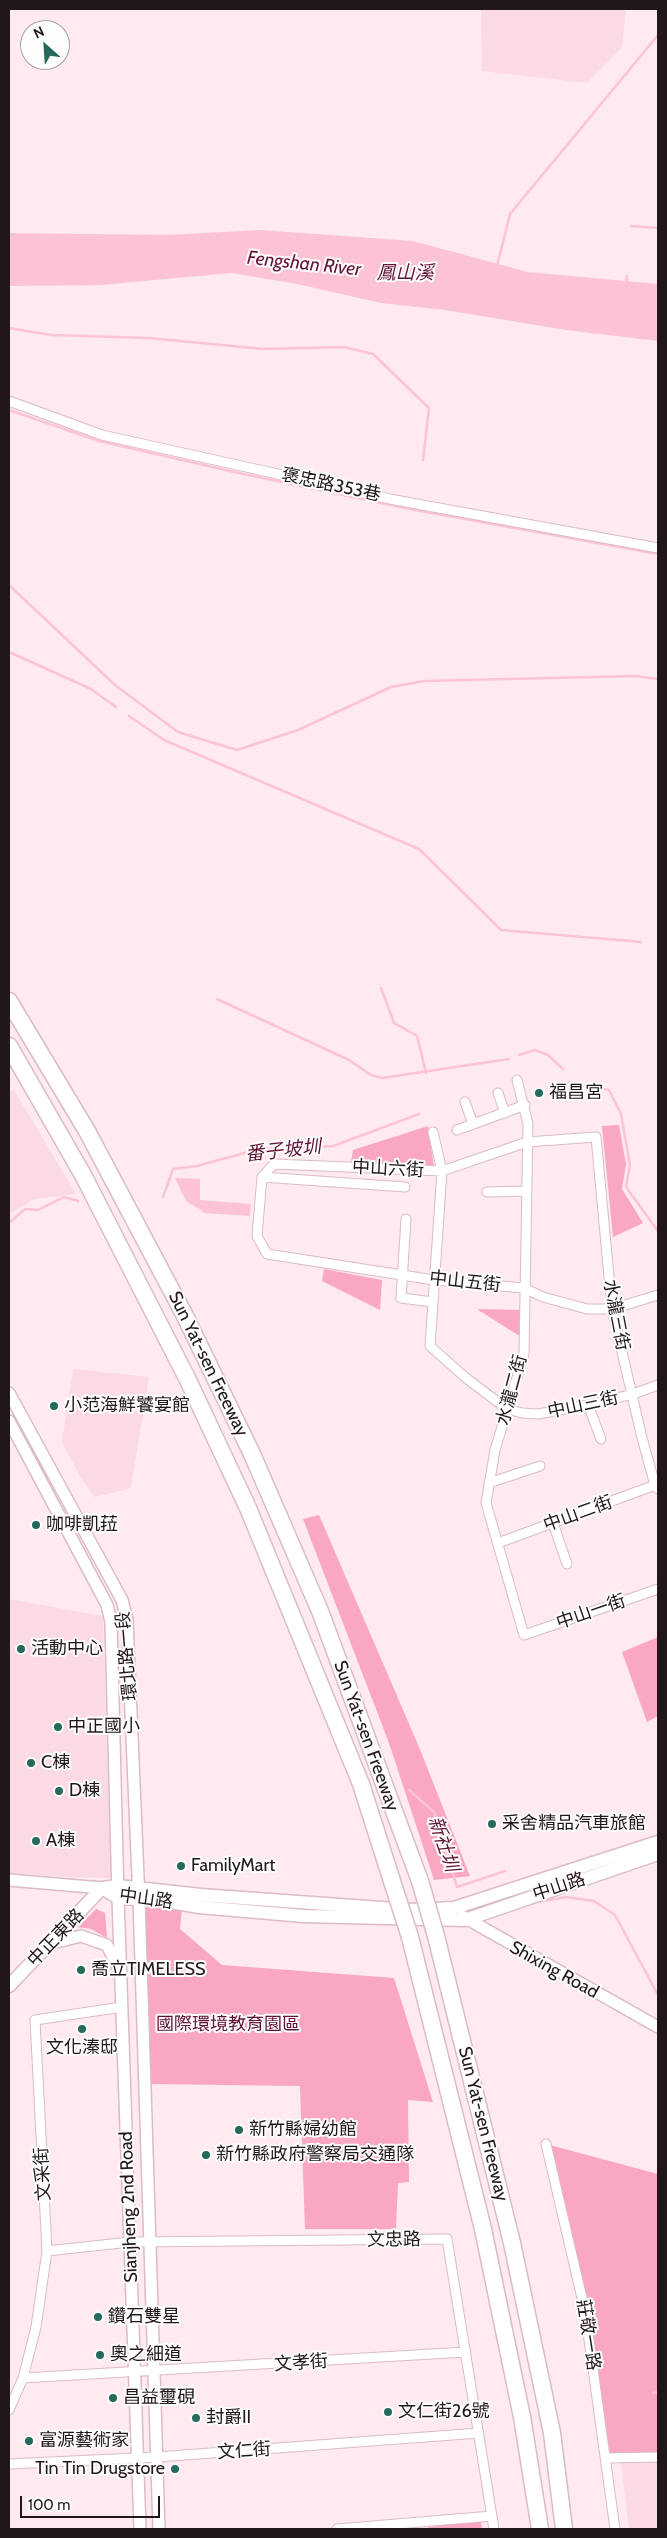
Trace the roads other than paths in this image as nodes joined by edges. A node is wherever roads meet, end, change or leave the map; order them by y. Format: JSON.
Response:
{"nodes":[{"id":1,"x":9,"y":401,"type":"edge"},
{"id":2,"x":658,"y":548,"type":"edge"},
{"id":3,"x":9,"y":1001,"type":"edge"},
{"id":4,"x":9,"y":1046,"type":"edge"},
{"id":5,"x":518,"y":1080,"type":"dead end"},
{"id":6,"x":498,"y":1093,"type":"dead end"},
{"id":7,"x":465,"y":1102,"type":"dead end"},
{"id":8,"x":525,"y":1106,"type":"junction"},
{"id":9,"x":505,"y":1113,"type":"junction"},
{"id":10,"x":473,"y":1124,"type":"junction"},
{"id":11,"x":457,"y":1130,"type":"dead end"},
{"id":12,"x":433,"y":1132,"type":"dead end"},
{"id":13,"x":596,"y":1138,"type":"joint"},
{"id":14,"x":527,"y":1142,"type":"junction"},
{"id":15,"x":442,"y":1172,"type":"junction"},
{"id":16,"x":262,"y":1177,"type":"junction"},
{"id":17,"x":404,"y":1187,"type":"dead end"},
{"id":18,"x":526,"y":1191,"type":"junction"},
{"id":19,"x":488,"y":1192,"type":"dead end"},
{"id":20,"x":406,"y":1219,"type":"dead end"},
{"id":21,"x":402,"y":1275,"type":"junction"},
{"id":22,"x":434,"y":1280,"type":"junction"},
{"id":23,"x":524,"y":1288,"type":"junction"},
{"id":24,"x":658,"y":1295,"type":"edge"},
{"id":25,"x":433,"y":1302,"type":"junction"},
{"id":26,"x":612,"y":1309,"type":"junction"},
{"id":27,"x":658,"y":1385,"type":"edge"},
{"id":28,"x":9,"y":1393,"type":"edge"},
{"id":29,"x":633,"y":1394,"type":"junction"},
{"id":30,"x":588,"y":1405,"type":"junction"},
{"id":31,"x":507,"y":1409,"type":"junction"},
{"id":32,"x":9,"y":1421,"type":"edge"},
{"id":33,"x":601,"y":1439,"type":"dead end"},
{"id":34,"x":540,"y":1466,"type":"dead end"},
{"id":35,"x":490,"y":1483,"type":"junction"},
{"id":36,"x":657,"y":1486,"type":"edge"},
{"id":37,"x":553,"y":1523,"type":"junction"},
{"id":38,"x":498,"y":1543,"type":"junction"},
{"id":39,"x":567,"y":1564,"type":"dead end"},
{"id":40,"x":658,"y":1590,"type":"edge"},
{"id":41,"x":524,"y":1635,"type":"joint"},
{"id":42,"x":658,"y":1842,"type":"edge"},
{"id":43,"x":658,"y":1854,"type":"edge"},
{"id":44,"x":9,"y":1880,"type":"edge"},
{"id":45,"x":102,"y":1888,"type":"junction"},
{"id":46,"x":118,"y":1892,"type":"junction"},
{"id":47,"x":139,"y":1894,"type":"junction"},
{"id":48,"x":454,"y":1908,"type":"junction"},
{"id":49,"x":465,"y":1920,"type":"junction"},
{"id":50,"x":49,"y":1944,"type":"junction"},
{"id":51,"x":121,"y":1973,"type":"junction"},
{"id":52,"x":9,"y":1986,"type":"edge"},
{"id":53,"x":122,"y":2006,"type":"junction"},
{"id":54,"x":658,"y":2026,"type":"edge"},
{"id":55,"x":546,"y":2144,"type":"dead end"},
{"id":56,"x":130,"y":2242,"type":"junction"},
{"id":57,"x":150,"y":2243,"type":"junction"},
{"id":58,"x":47,"y":2251,"type":"junction"},
{"id":59,"x":466,"y":2352,"type":"junction"},
{"id":60,"x":154,"y":2370,"type":"junction"},
{"id":61,"x":135,"y":2371,"type":"junction"},
{"id":62,"x":23,"y":2378,"type":"junction"},
{"id":63,"x":9,"y":2410,"type":"edge"},
{"id":64,"x":479,"y":2433,"type":"junction"},
{"id":65,"x":157,"y":2457,"type":"junction"},
{"id":66,"x":138,"y":2458,"type":"junction"},
{"id":67,"x":606,"y":2458,"type":"junction"},
{"id":68,"x":658,"y":2458,"type":"edge"},
{"id":69,"x":9,"y":2464,"type":"edge"},
{"id":70,"x":492,"y":2516,"type":"junction"},
{"id":71,"x":140,"y":2529,"type":"edge"},
{"id":72,"x":159,"y":2529,"type":"edge"},
{"id":73,"x":337,"y":2529,"type":"edge"},
{"id":74,"x":494,"y":2529,"type":"edge"},
{"id":75,"x":540,"y":2529,"type":"edge"},
{"id":76,"x":564,"y":2529,"type":"edge"},
{"id":77,"x":615,"y":2529,"type":"edge"}],
"edges":[{"from":1,"to":2,"type":"street","name":"褒忠路353巷"},
{"from":3,"to":76,"type":"highway","name":"Sun Yat-sen Freeway","bridge":true},
{"from":4,"to":75,"type":"highway","name":"Sun Yat-sen Freeway","bridge":true},
{"from":5,"to":8,"type":"street","name":"水瀧二街"},
{"from":6,"to":9,"type":"street"},
{"from":7,"to":10,"type":"street"},
{"from":8,"to":9,"type":"street"},
{"from":8,"to":14,"type":"street","name":"水瀧二街"},
{"from":9,"to":10,"type":"street"},
{"from":10,"to":11,"type":"street"},
{"from":12,"to":15,"type":"street"},
{"from":13,"to":14,"type":"street","name":"中山六街"},
{"from":13,"to":26,"type":"street","name":"水瀧三街"},
{"from":14,"to":15,"type":"street","name":"中山六街"},
{"from":14,"to":18,"type":"street","name":"水瀧二街"},
{"from":15,"to":16,"type":"street","name":"中山六街"},
{"from":15,"to":22,"type":"street"},
{"from":16,"to":17,"type":"street"},
{"from":16,"to":21,"type":"street","name":"中山五街"},
{"from":18,"to":19,"type":"street"},
{"from":18,"to":23,"type":"street","name":"水瀧二街"},
{"from":20,"to":21,"type":"street"},
{"from":21,"to":22,"type":"street","name":"中山五街"},
{"from":21,"to":25,"type":"street"},
{"from":22,"to":23,"type":"street","name":"中山五街"},
{"from":22,"to":25,"type":"street"},
{"from":23,"to":26,"type":"street","name":"中山五街"},
{"from":23,"to":31,"type":"street","name":"水瀧二街"},
{"from":24,"to":26,"type":"street","name":"中山五街"},
{"from":25,"to":31,"type":"street"},
{"from":26,"to":29,"type":"street","name":"水瀧三街"},
{"from":27,"to":29,"type":"street","name":"中山三街"},
{"from":28,"to":47,"type":"street","name":"環北路一段"},
{"from":29,"to":30,"type":"street","name":"中山三街"},
{"from":29,"to":36,"type":"street","name":"水瀧三街"},
{"from":30,"to":31,"type":"street","name":"中山三街"},
{"from":30,"to":33,"type":"street"},
{"from":31,"to":35,"type":"street","name":"水瀧二街"},
{"from":32,"to":46,"type":"street","name":"環北路一段"},
{"from":34,"to":35,"type":"street"},
{"from":35,"to":38,"type":"street","name":"水瀧二街"},
{"from":36,"to":37,"type":"street","name":"中山二街"},
{"from":37,"to":38,"type":"street","name":"中山二街"},
{"from":37,"to":39,"type":"street"},
{"from":38,"to":41,"type":"street","name":"水瀧二街"},
{"from":40,"to":41,"type":"street","name":"中山一街"},
{"from":42,"to":48,"type":"main road","name":"中山路"},
{"from":43,"to":49,"type":"main road","name":"中山路"},
{"from":44,"to":45,"type":"street"},
{"from":45,"to":46,"type":"main road","name":"中山路"},
{"from":45,"to":50,"type":"main road","name":"中正東路"},
{"from":46,"to":47,"type":"main road","name":"中山路"},
{"from":46,"to":51,"type":"street","name":"Sianjheng 2nd Road"},
{"from":47,"to":48,"type":"main road","name":"中山路"},
{"from":47,"to":49,"type":"main road","name":"中山路"},
{"from":47,"to":57,"type":"street","name":"Sianjheng 2nd Road"},
{"from":48,"to":49,"type":"street","name":"Shixing Road"},
{"from":49,"to":54,"type":"street","name":"Shixing Road"},
{"from":50,"to":51,"type":"street"},
{"from":50,"to":52,"type":"main road","name":"中正東路"},
{"from":51,"to":53,"type":"street","name":"Sianjheng 2nd Road"},
{"from":53,"to":56,"type":"street","name":"Sianjheng 2nd Road"},
{"from":53,"to":58,"type":"street","name":"文采街"},
{"from":55,"to":67,"type":"street","name":"莊敬一路"},
{"from":56,"to":57,"type":"street","name":"文忠路"},
{"from":56,"to":58,"type":"street","name":"文忠路"},
{"from":56,"to":61,"type":"street","name":"Sianjheng 2nd Road"},
{"from":57,"to":59,"type":"street","name":"文忠路"},
{"from":57,"to":60,"type":"street","name":"Sianjheng 2nd Road"},
{"from":58,"to":62,"type":"street","name":"文采街"},
{"from":59,"to":60,"type":"street","name":"文孝街"},
{"from":59,"to":64,"type":"street","name":"文忠路"},
{"from":60,"to":61,"type":"street","name":"文孝街"},
{"from":60,"to":65,"type":"street","name":"Sianjheng 2nd Road"},
{"from":61,"to":62,"type":"street","name":"文孝街"},
{"from":61,"to":66,"type":"street","name":"Sianjheng 2nd Road"},
{"from":62,"to":63,"type":"street","name":"文采街"},
{"from":64,"to":65,"type":"street","name":"文仁街"},
{"from":64,"to":70,"type":"street","name":"文忠路"},
{"from":65,"to":66,"type":"street","name":"文仁街"},
{"from":65,"to":72,"type":"street","name":"Sianjheng 2nd Road"},
{"from":66,"to":69,"type":"street","name":"文仁街"},
{"from":66,"to":71,"type":"street","name":"Sianjheng 2nd Road"},
{"from":67,"to":68,"type":"street"},
{"from":67,"to":77,"type":"street","name":"莊敬一路"},
{"from":70,"to":73,"type":"street"},
{"from":70,"to":74,"type":"street","name":"文忠路"}]}
